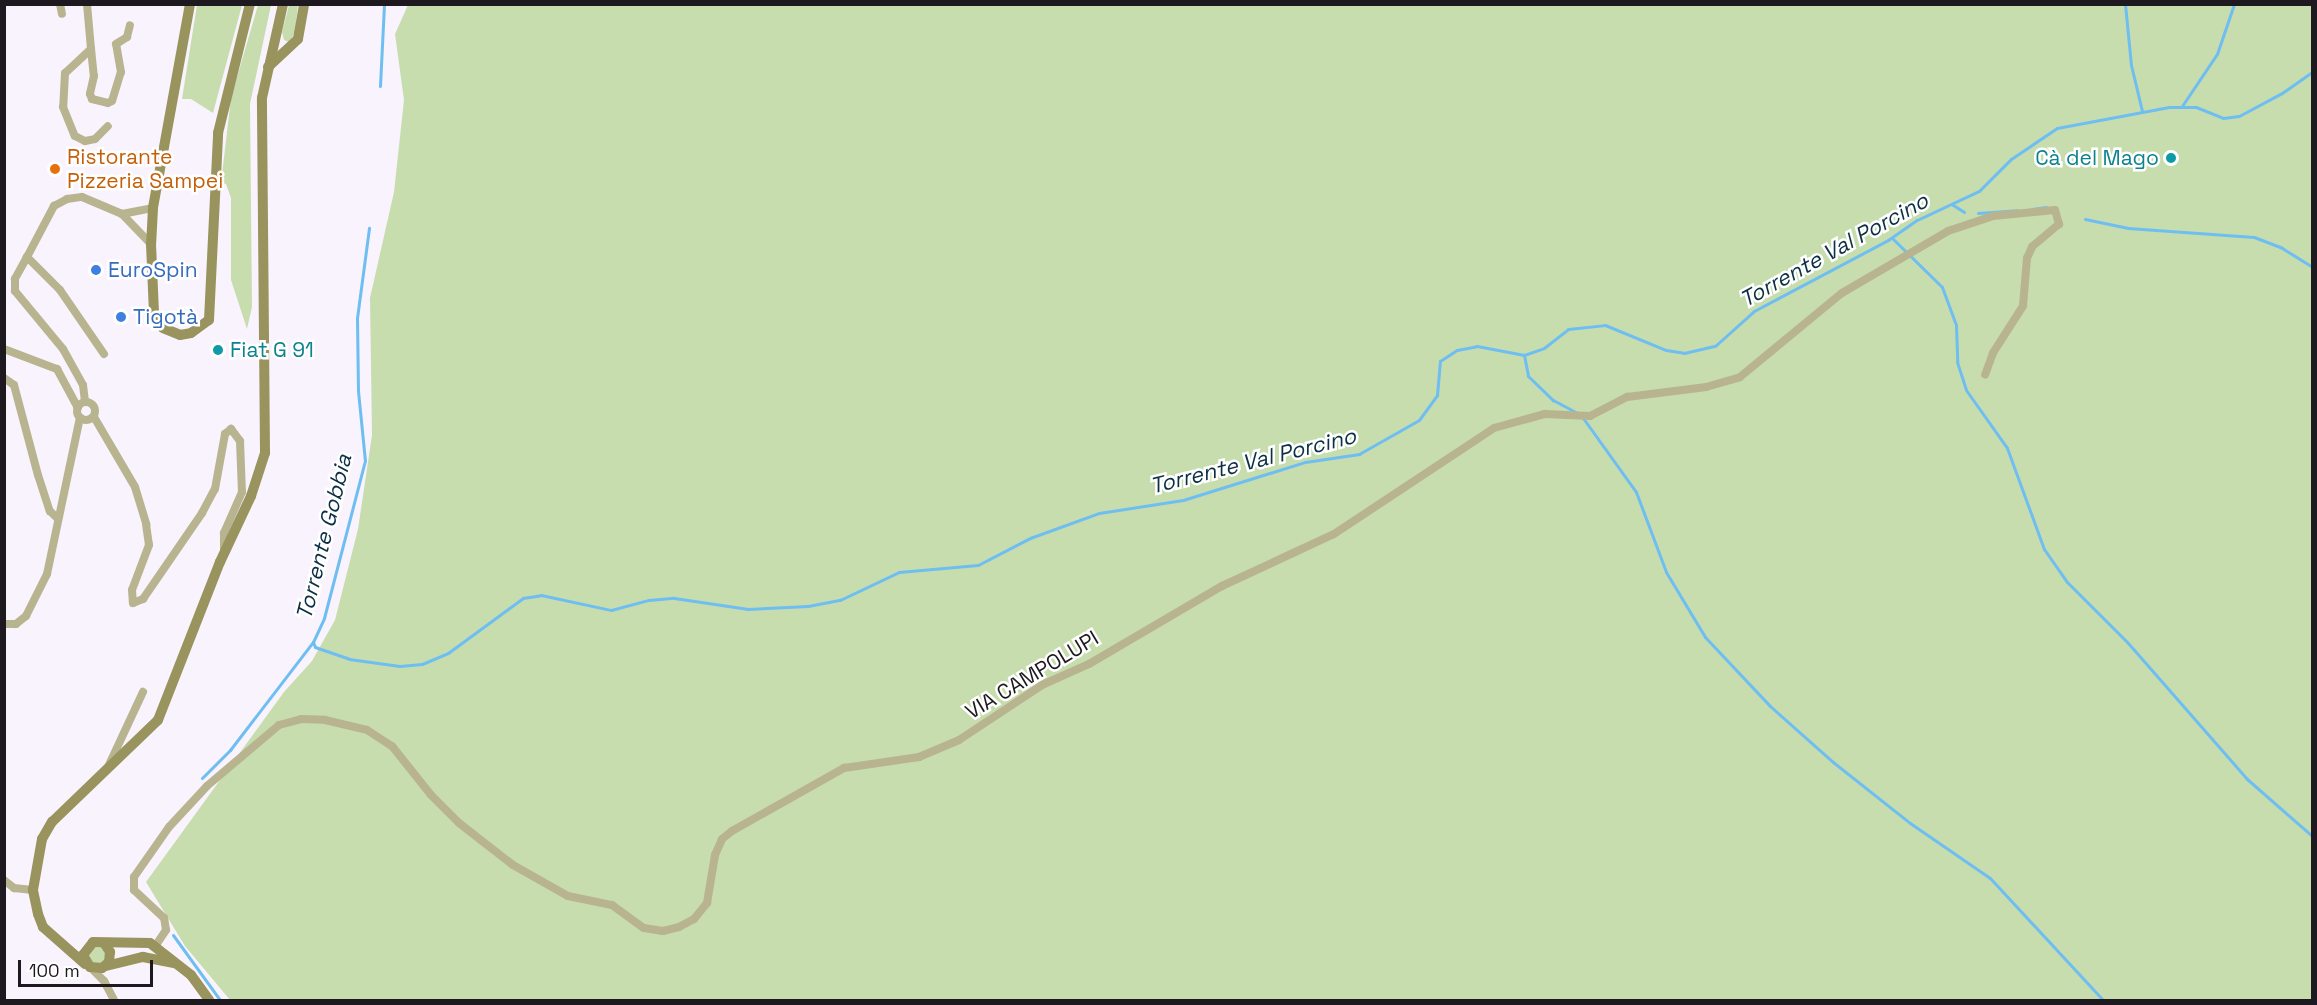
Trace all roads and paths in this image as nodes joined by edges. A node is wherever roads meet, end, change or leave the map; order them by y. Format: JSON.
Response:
{"nodes":[{"id":1,"x":60,"y":4,"type":"edge"},
{"id":2,"x":87,"y":4,"type":"edge"},
{"id":3,"x":190,"y":4,"type":"edge"},
{"id":4,"x":250,"y":4,"type":"edge"},
{"id":5,"x":282,"y":4,"type":"edge"},
{"id":6,"x":304,"y":4,"type":"edge"},
{"id":7,"x":62,"y":14,"type":"dead end"},
{"id":8,"x":130,"y":26,"type":"dead end"},
{"id":9,"x":273,"y":45,"type":"junction"},
{"id":10,"x":91,"y":49,"type":"junction"},
{"id":11,"x":290,"y":50,"type":"junction"},
{"id":12,"x":267,"y":68,"type":"junction"},
{"id":13,"x":108,"y":126,"type":"dead end"},
{"id":14,"x":153,"y":208,"type":"junction"},
{"id":15,"x":122,"y":214,"type":"junction"},
{"id":16,"x":151,"y":244,"type":"junction"},
{"id":17,"x":27,"y":256,"type":"junction"},
{"id":18,"x":4,"y":349,"type":"edge"},
{"id":19,"x":105,"y":354,"type":"dead end"},
{"id":20,"x":1985,"y":375,"type":"dead end"},
{"id":21,"x":4,"y":378,"type":"edge"},
{"id":22,"x":85,"y":402,"type":"junction"},
{"id":23,"x":78,"y":408,"type":"junction"},
{"id":24,"x":80,"y":417,"type":"junction"},
{"id":25,"x":94,"y":417,"type":"junction"},
{"id":26,"x":58,"y":519,"type":"junction"},
{"id":27,"x":224,"y":552,"type":"junction"},
{"id":28,"x":4,"y":624,"type":"edge"},
{"id":29,"x":143,"y":692,"type":"dead end"},
{"id":30,"x":107,"y":769,"type":"junction"},
{"id":31,"x":4,"y":880,"type":"edge"},
{"id":32,"x":33,"y":890,"type":"junction"},
{"id":33,"x":89,"y":943,"type":"junction"},
{"id":34,"x":104,"y":944,"type":"junction"},
{"id":35,"x":156,"y":945,"type":"junction"},
{"id":36,"x":71,"y":948,"type":"junction"},
{"id":37,"x":132,"y":958,"type":"junction"},
{"id":38,"x":175,"y":963,"type":"junction"},
{"id":39,"x":87,"y":965,"type":"junction"},
{"id":40,"x":106,"y":966,"type":"junction"},
{"id":41,"x":104,"y":981,"type":"junction"},
{"id":42,"x":114,"y":1000,"type":"edge"},
{"id":43,"x":209,"y":1000,"type":"edge"}],
"edges":[{"from":1,"to":7,"type":"street"},
{"from":2,"to":10,"type":"street"},
{"from":3,"to":14,"type":"main road"},
{"from":4,"to":16,"type":"main road"},
{"from":5,"to":9,"type":"main road"},
{"from":6,"to":11,"type":"main road"},
{"from":8,"to":10,"type":"street"},
{"from":9,"to":11,"type":"main road"},
{"from":9,"to":12,"type":"main road"},
{"from":10,"to":13,"type":"street"},
{"from":11,"to":12,"type":"main road"},
{"from":12,"to":27,"type":"main road"},
{"from":14,"to":15,"type":"street"},
{"from":14,"to":16,"type":"main road"},
{"from":15,"to":16,"type":"street"},
{"from":15,"to":17,"type":"street"},
{"from":17,"to":19,"type":"street"},
{"from":17,"to":22,"type":"street"},
{"from":18,"to":23,"type":"street"},
{"from":20,"to":35,"type":"street","name":"VIA CAMPOLUPI"},
{"from":21,"to":26,"type":"street"},
{"from":22,"to":23,"type":"street"},
{"from":22,"to":25,"type":"street"},
{"from":23,"to":24,"type":"street"},
{"from":24,"to":25,"type":"street"},
{"from":24,"to":26,"type":"street"},
{"from":25,"to":27,"type":"street"},
{"from":26,"to":28,"type":"street"},
{"from":27,"to":30,"type":"main road"},
{"from":29,"to":30,"type":"street"},
{"from":30,"to":32,"type":"main road"},
{"from":31,"to":32,"type":"street"},
{"from":32,"to":36,"type":"main road"},
{"from":33,"to":34,"type":"main road"},
{"from":33,"to":36,"type":"main road"},
{"from":33,"to":39,"type":"main road"},
{"from":34,"to":35,"type":"main road"},
{"from":34,"to":40,"type":"main road"},
{"from":35,"to":37,"type":"main road"},
{"from":35,"to":38,"type":"main road"},
{"from":36,"to":39,"type":"main road"},
{"from":37,"to":38,"type":"main road"},
{"from":37,"to":40,"type":"main road"},
{"from":38,"to":43,"type":"main road"},
{"from":39,"to":40,"type":"main road"},
{"from":39,"to":41,"type":"street"},
{"from":40,"to":41,"type":"street"},
{"from":41,"to":42,"type":"street"}]}
